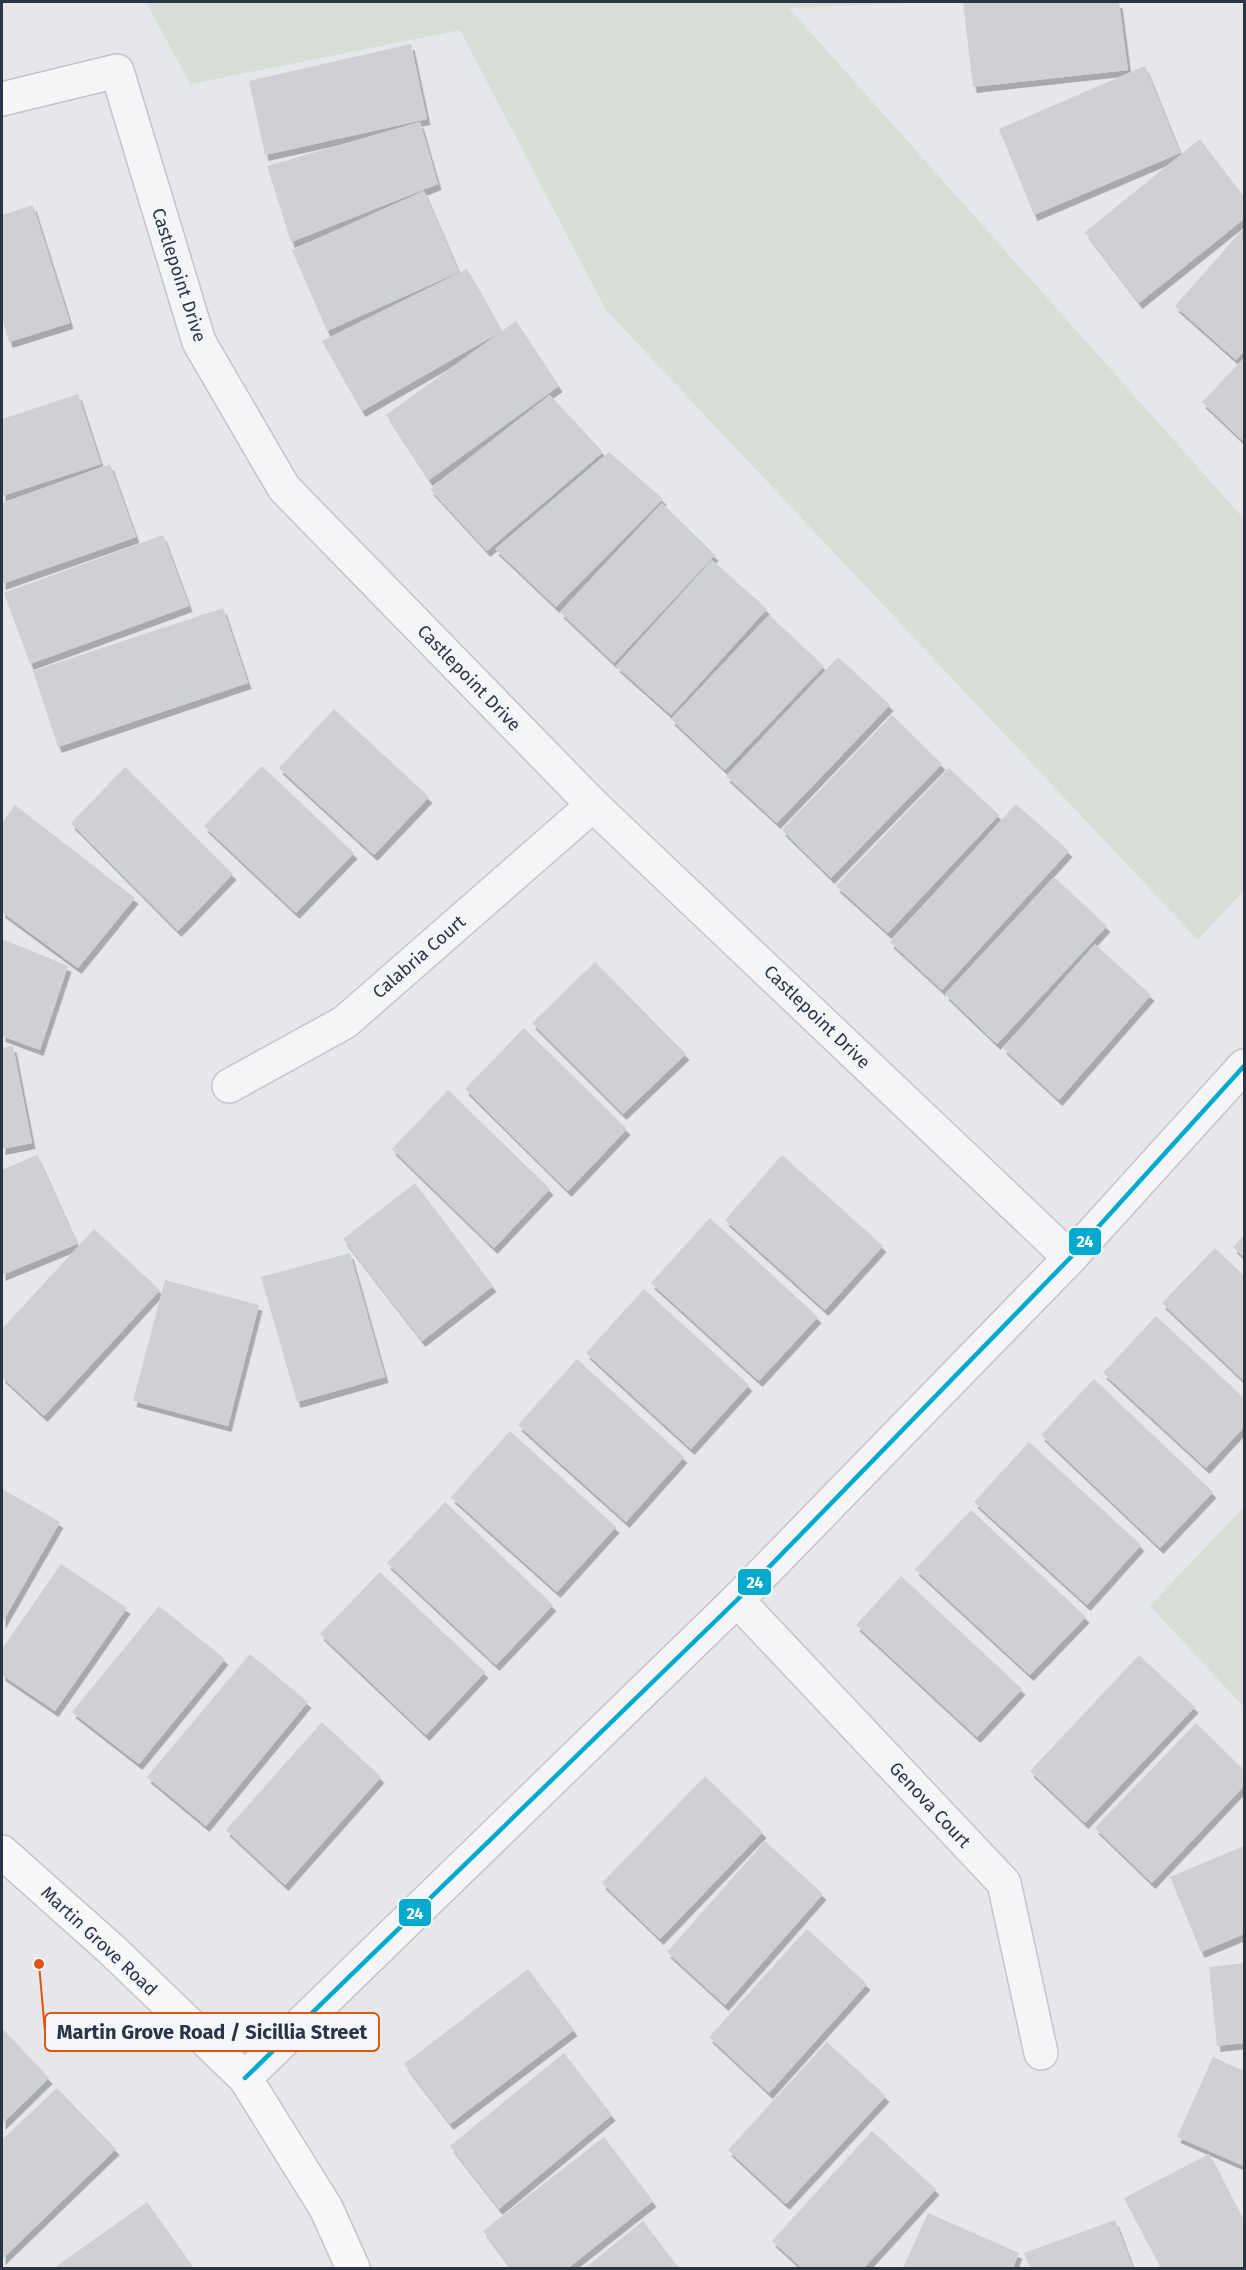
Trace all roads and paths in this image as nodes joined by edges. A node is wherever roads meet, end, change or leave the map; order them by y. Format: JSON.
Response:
{"nodes":[{"id":1,"x":2,"y":99,"type":"edge"},
{"id":2,"x":593,"y":805,"type":"junction"},
{"id":3,"x":1245,"y":1066,"type":"edge"},
{"id":4,"x":229,"y":1086,"type":"dead end"},
{"id":5,"x":1070,"y":1258,"type":"junction"},
{"id":6,"x":737,"y":1600,"type":"junction"},
{"id":7,"x":2,"y":1852,"type":"edge"},
{"id":8,"x":1041,"y":2053,"type":"dead end"},
{"id":9,"x":245,"y":2078,"type":"junction"},
{"id":10,"x":353,"y":2268,"type":"edge"}],
"edges":[{"from":1,"to":2,"type":"street","name":"Castlepoint Drive"},
{"from":2,"to":4,"type":"street","name":"Calabria Court"},
{"from":2,"to":5,"type":"street","name":"Castlepoint Drive"},
{"from":3,"to":5,"type":"street"},
{"from":5,"to":6,"type":"street"},
{"from":6,"to":8,"type":"street","name":"Genova Court"},
{"from":6,"to":9,"type":"street"},
{"from":7,"to":9,"type":"street","name":"Martin Grove Road"},
{"from":9,"to":10,"type":"street","name":"Martin Grove Road"}]}
